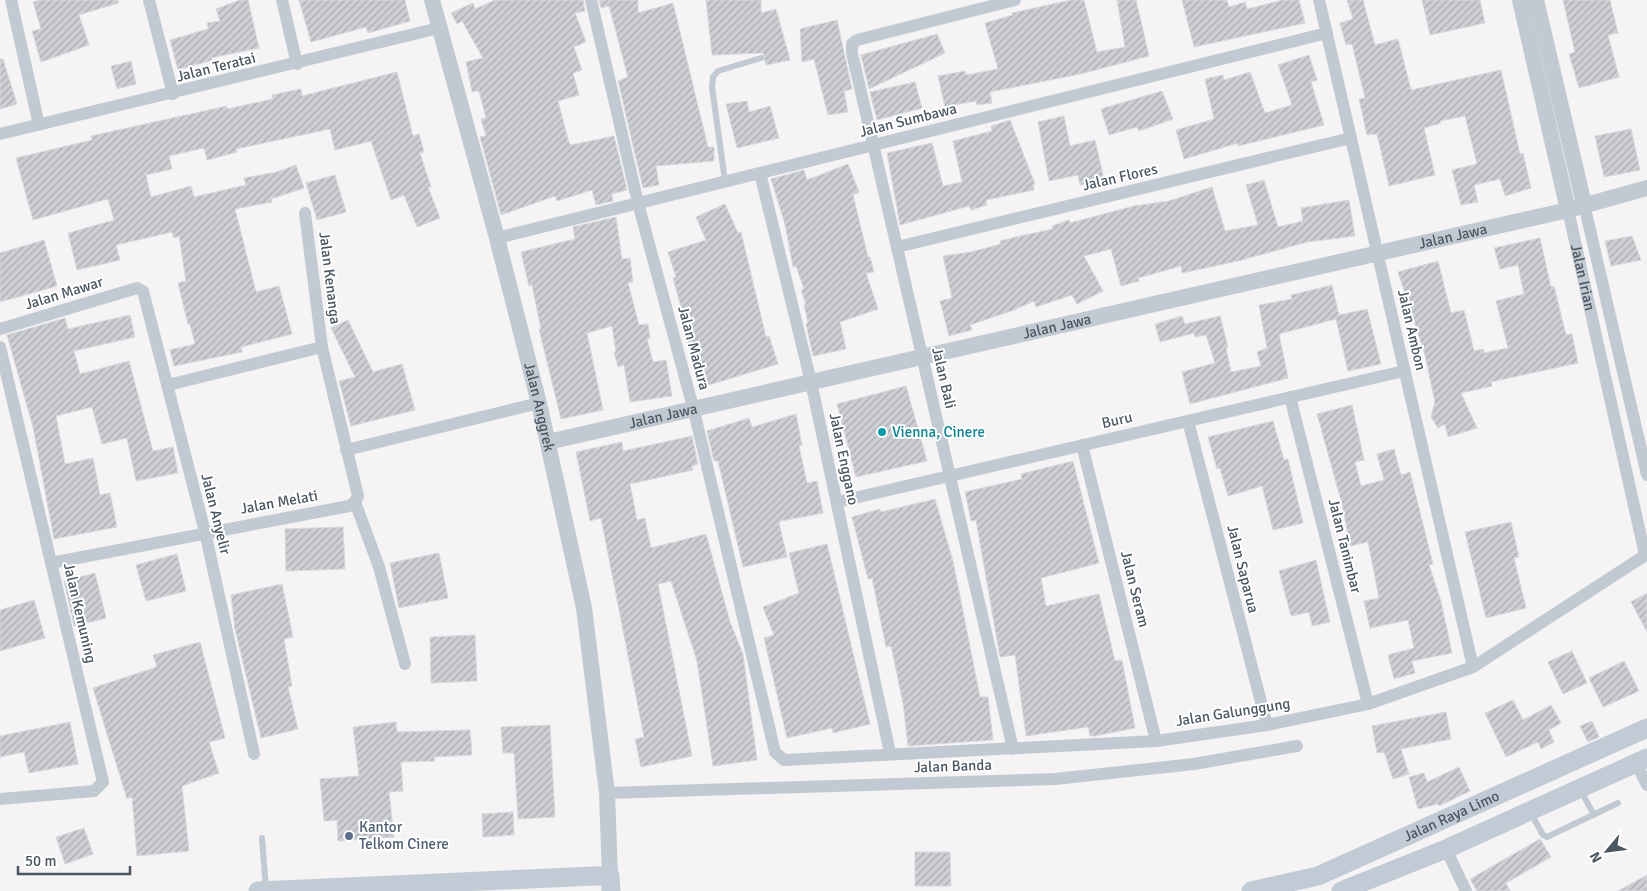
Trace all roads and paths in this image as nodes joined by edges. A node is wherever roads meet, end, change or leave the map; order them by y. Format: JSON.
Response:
{"nodes":[{"id":1,"x":11,"y":0,"type":"edge"},
{"id":2,"x":149,"y":0,"type":"edge"},
{"id":3,"x":282,"y":0,"type":"edge"},
{"id":4,"x":432,"y":0,"type":"edge"},
{"id":5,"x":591,"y":0,"type":"edge"},
{"id":6,"x":1015,"y":0,"type":"edge"},
{"id":7,"x":1319,"y":0,"type":"edge"},
{"id":8,"x":1520,"y":0,"type":"edge"},
{"id":9,"x":1536,"y":0,"type":"edge"},
{"id":10,"x":439,"y":28,"type":"junction"},
{"id":11,"x":1327,"y":33,"type":"junction"},
{"id":12,"x":761,"y":58,"type":"dead end"},
{"id":13,"x":297,"y":64,"type":"junction"},
{"id":14,"x":173,"y":94,"type":"junction"},
{"id":15,"x":39,"y":125,"type":"junction"},
{"id":16,"x":0,"y":134,"type":"edge"},
{"id":17,"x":1351,"y":138,"type":"junction"},
{"id":18,"x":873,"y":145,"type":"junction"},
{"id":19,"x":760,"y":173,"type":"junction"},
{"id":20,"x":725,"y":182,"type":"junction"},
{"id":21,"x":1647,"y":188,"type":"edge"},
{"id":22,"x":638,"y":203,"type":"junction"},
{"id":23,"x":1584,"y":204,"type":"junction"},
{"id":24,"x":1568,"y":210,"type":"junction"},
{"id":25,"x":305,"y":213,"type":"dead end"},
{"id":26,"x":497,"y":238,"type":"junction"},
{"id":27,"x":897,"y":247,"type":"junction"},
{"id":28,"x":1378,"y":253,"type":"junction"},
{"id":29,"x":137,"y":288,"type":"joint"},
{"id":30,"x":0,"y":329,"type":"edge"},
{"id":31,"x":0,"y":347,"type":"edge"},
{"id":32,"x":322,"y":347,"type":"junction"},
{"id":33,"x":922,"y":356,"type":"junction"},
{"id":34,"x":1404,"y":370,"type":"junction"},
{"id":35,"x":3,"y":371,"type":"edge"},
{"id":36,"x":811,"y":382,"type":"junction"},
{"id":37,"x":168,"y":385,"type":"junction"},
{"id":38,"x":1290,"y":397,"type":"junction"},
{"id":39,"x":539,"y":403,"type":"junction"},
{"id":40,"x":694,"y":411,"type":"junction"},
{"id":41,"x":1188,"y":421,"type":"junction"},
{"id":42,"x":548,"y":442,"type":"junction"},
{"id":43,"x":1082,"y":445,"type":"junction"},
{"id":44,"x":346,"y":450,"type":"junction"},
{"id":45,"x":1647,"y":475,"type":"edge"},
{"id":46,"x":950,"y":476,"type":"junction"},
{"id":47,"x":355,"y":502,"type":"junction"},
{"id":48,"x":836,"y":502,"type":"junction"},
{"id":49,"x":205,"y":532,"type":"junction"},
{"id":50,"x":1646,"y":554,"type":"edge"},
{"id":51,"x":51,"y":562,"type":"junction"},
{"id":52,"x":405,"y":664,"type":"dead end"},
{"id":53,"x":1473,"y":667,"type":"junction"},
{"id":54,"x":1368,"y":704,"type":"junction"},
{"id":55,"x":1266,"y":725,"type":"junction"},
{"id":56,"x":1647,"y":728,"type":"edge"},
{"id":57,"x":1156,"y":741,"type":"junction"},
{"id":58,"x":1297,"y":746,"type":"dead end"},
{"id":59,"x":1013,"y":749,"type":"junction"},
{"id":60,"x":890,"y":753,"type":"junction"},
{"id":61,"x":254,"y":754,"type":"dead end"},
{"id":62,"x":784,"y":760,"type":"joint"},
{"id":63,"x":1641,"y":761,"type":"edge"},
{"id":64,"x":1647,"y":785,"type":"edge"},
{"id":65,"x":1580,"y":788,"type":"junction"},
{"id":66,"x":607,"y":793,"type":"junction"},
{"id":67,"x":0,"y":799,"type":"edge"},
{"id":68,"x":1618,"y":803,"type":"dead end"},
{"id":69,"x":1529,"y":811,"type":"junction"},
{"id":70,"x":1594,"y":815,"type":"junction"},
{"id":71,"x":262,"y":838,"type":"dead end"},
{"id":72,"x":1446,"y":849,"type":"junction"},
{"id":73,"x":603,"y":884,"type":"edge"},
{"id":74,"x":266,"y":890,"type":"edge"},
{"id":75,"x":258,"y":891,"type":"edge"},
{"id":76,"x":1251,"y":891,"type":"edge"},
{"id":77,"x":1341,"y":891,"type":"edge"},
{"id":78,"x":1466,"y":891,"type":"edge"}],
"edges":[{"from":1,"to":15,"type":"street"},
{"from":2,"to":14,"type":"street"},
{"from":3,"to":13,"type":"street"},
{"from":4,"to":10,"type":"street","name":"Jalan Anggrek"},
{"from":5,"to":22,"type":"street","name":"Jalan Madura"},
{"from":6,"to":18,"type":"street","name":"Jalan Bali"},
{"from":7,"to":11,"type":"street","name":"Jalan Ambon"},
{"from":8,"to":24,"type":"street","name":"Jalan Irian"},
{"from":9,"to":23,"type":"street","name":"Jalan Irian"},
{"from":10,"to":13,"type":"street","name":"Jalan Teratai"},
{"from":10,"to":26,"type":"street","name":"Jalan Anggrek"},
{"from":11,"to":17,"type":"street","name":"Jalan Ambon"},
{"from":11,"to":18,"type":"street","name":"Jalan Sumbawa"},
{"from":12,"to":20,"type":"lane"},
{"from":13,"to":14,"type":"street","name":"Jalan Teratai"},
{"from":14,"to":15,"type":"street","name":"Jalan Teratai"},
{"from":15,"to":16,"type":"street","name":"Jalan Teratai"},
{"from":17,"to":27,"type":"street","name":"Jalan Flores"},
{"from":17,"to":28,"type":"street","name":"Jalan Ambon"},
{"from":18,"to":19,"type":"street","name":"Jalan Sumbawa"},
{"from":18,"to":27,"type":"street","name":"Jalan Bali"},
{"from":19,"to":20,"type":"street","name":"Jalan Sumbawa"},
{"from":19,"to":36,"type":"street","name":"Jalan Enggano"},
{"from":20,"to":22,"type":"street","name":"Jalan Sumbawa"},
{"from":21,"to":23,"type":"street","name":"Jalan Jawa"},
{"from":22,"to":26,"type":"street","name":"Jalan Sumbawa"},
{"from":22,"to":40,"type":"street","name":"Jalan Madura"},
{"from":23,"to":24,"type":"street","name":"Jalan Jawa"},
{"from":23,"to":45,"type":"street","name":"Jalan Irian"},
{"from":24,"to":28,"type":"street","name":"Jalan Jawa"},
{"from":24,"to":50,"type":"street","name":"Jalan Irian"},
{"from":25,"to":32,"type":"street","name":"Jalan Kenanga"},
{"from":26,"to":39,"type":"street","name":"Jalan Anggrek"},
{"from":27,"to":33,"type":"street","name":"Jalan Bali"},
{"from":28,"to":33,"type":"street","name":"Jalan Jawa"},
{"from":28,"to":34,"type":"street","name":"Jalan Ambon"},
{"from":29,"to":30,"type":"street","name":"Jalan Mawar"},
{"from":29,"to":37,"type":"street","name":"Jalan Anyelir"},
{"from":31,"to":35,"type":"street","name":"Jalan Kemuning"},
{"from":32,"to":37,"type":"street"},
{"from":32,"to":44,"type":"street"},
{"from":33,"to":36,"type":"street","name":"Jalan Jawa"},
{"from":33,"to":46,"type":"street","name":"Jalan Bali"},
{"from":34,"to":38,"type":"street","name":"Buru"},
{"from":34,"to":53,"type":"street","name":"Jalan Ambon"},
{"from":35,"to":51,"type":"street","name":"Jalan Kemuning"},
{"from":36,"to":40,"type":"street","name":"Jalan Jawa"},
{"from":36,"to":48,"type":"street","name":"Jalan Enggano"},
{"from":37,"to":49,"type":"street","name":"Jalan Anyelir"},
{"from":38,"to":41,"type":"street","name":"Buru"},
{"from":38,"to":54,"type":"street","name":"Jalan Tanimbar"},
{"from":39,"to":42,"type":"street","name":"Jalan Anggrek"},
{"from":39,"to":44,"type":"street"},
{"from":40,"to":42,"type":"street","name":"Jalan Jawa"},
{"from":40,"to":62,"type":"street","name":"Jalan Madura"},
{"from":41,"to":43,"type":"street","name":"Buru"},
{"from":41,"to":55,"type":"street","name":"Jalan Saparua"},
{"from":42,"to":66,"type":"street","name":"Jalan Anggrek"},
{"from":43,"to":46,"type":"street","name":"Buru"},
{"from":43,"to":57,"type":"street","name":"Jalan Seram"},
{"from":44,"to":47,"type":"street"},
{"from":46,"to":48,"type":"street","name":"Buru"},
{"from":46,"to":59,"type":"street","name":"Jalan Bali"},
{"from":47,"to":49,"type":"street","name":"Jalan Melati"},
{"from":47,"to":52,"type":"street"},
{"from":48,"to":60,"type":"street","name":"Jalan Enggano"},
{"from":49,"to":51,"type":"street","name":"Jalan Melati"},
{"from":49,"to":61,"type":"street","name":"Jalan Anyelir"},
{"from":50,"to":53,"type":"street","name":"Jalan Galunggung"},
{"from":51,"to":67,"type":"street","name":"Jalan Kemuning"},
{"from":53,"to":54,"type":"street","name":"Jalan Galunggung"},
{"from":54,"to":55,"type":"street","name":"Jalan Galunggung"},
{"from":55,"to":57,"type":"street","name":"Jalan Galunggung"},
{"from":56,"to":76,"type":"main road","name":"Jalan Raya Limo"},
{"from":57,"to":59,"type":"street","name":"Jalan Galunggung"},
{"from":58,"to":66,"type":"street","name":"Jalan Banda"},
{"from":59,"to":60,"type":"street","name":"Jalan Galunggung"},
{"from":60,"to":62,"type":"street","name":"Jalan Galunggung"},
{"from":63,"to":64,"type":"street"},
{"from":63,"to":65,"type":"main road","name":"Jalan Raya Limo"},
{"from":65,"to":69,"type":"main road","name":"Jalan Raya Limo"},
{"from":65,"to":70,"type":"lane"},
{"from":66,"to":73,"type":"street","name":"Jalan Anggrek"},
{"from":68,"to":70,"type":"lane"},
{"from":69,"to":70,"type":"lane"},
{"from":69,"to":72,"type":"main road","name":"Jalan Raya Limo"},
{"from":71,"to":74,"type":"lane"},
{"from":72,"to":77,"type":"main road","name":"Jalan Raya Limo"},
{"from":72,"to":78,"type":"street"},
{"from":73,"to":74,"type":"main road"},
{"from":74,"to":75,"type":"main road"}]}
